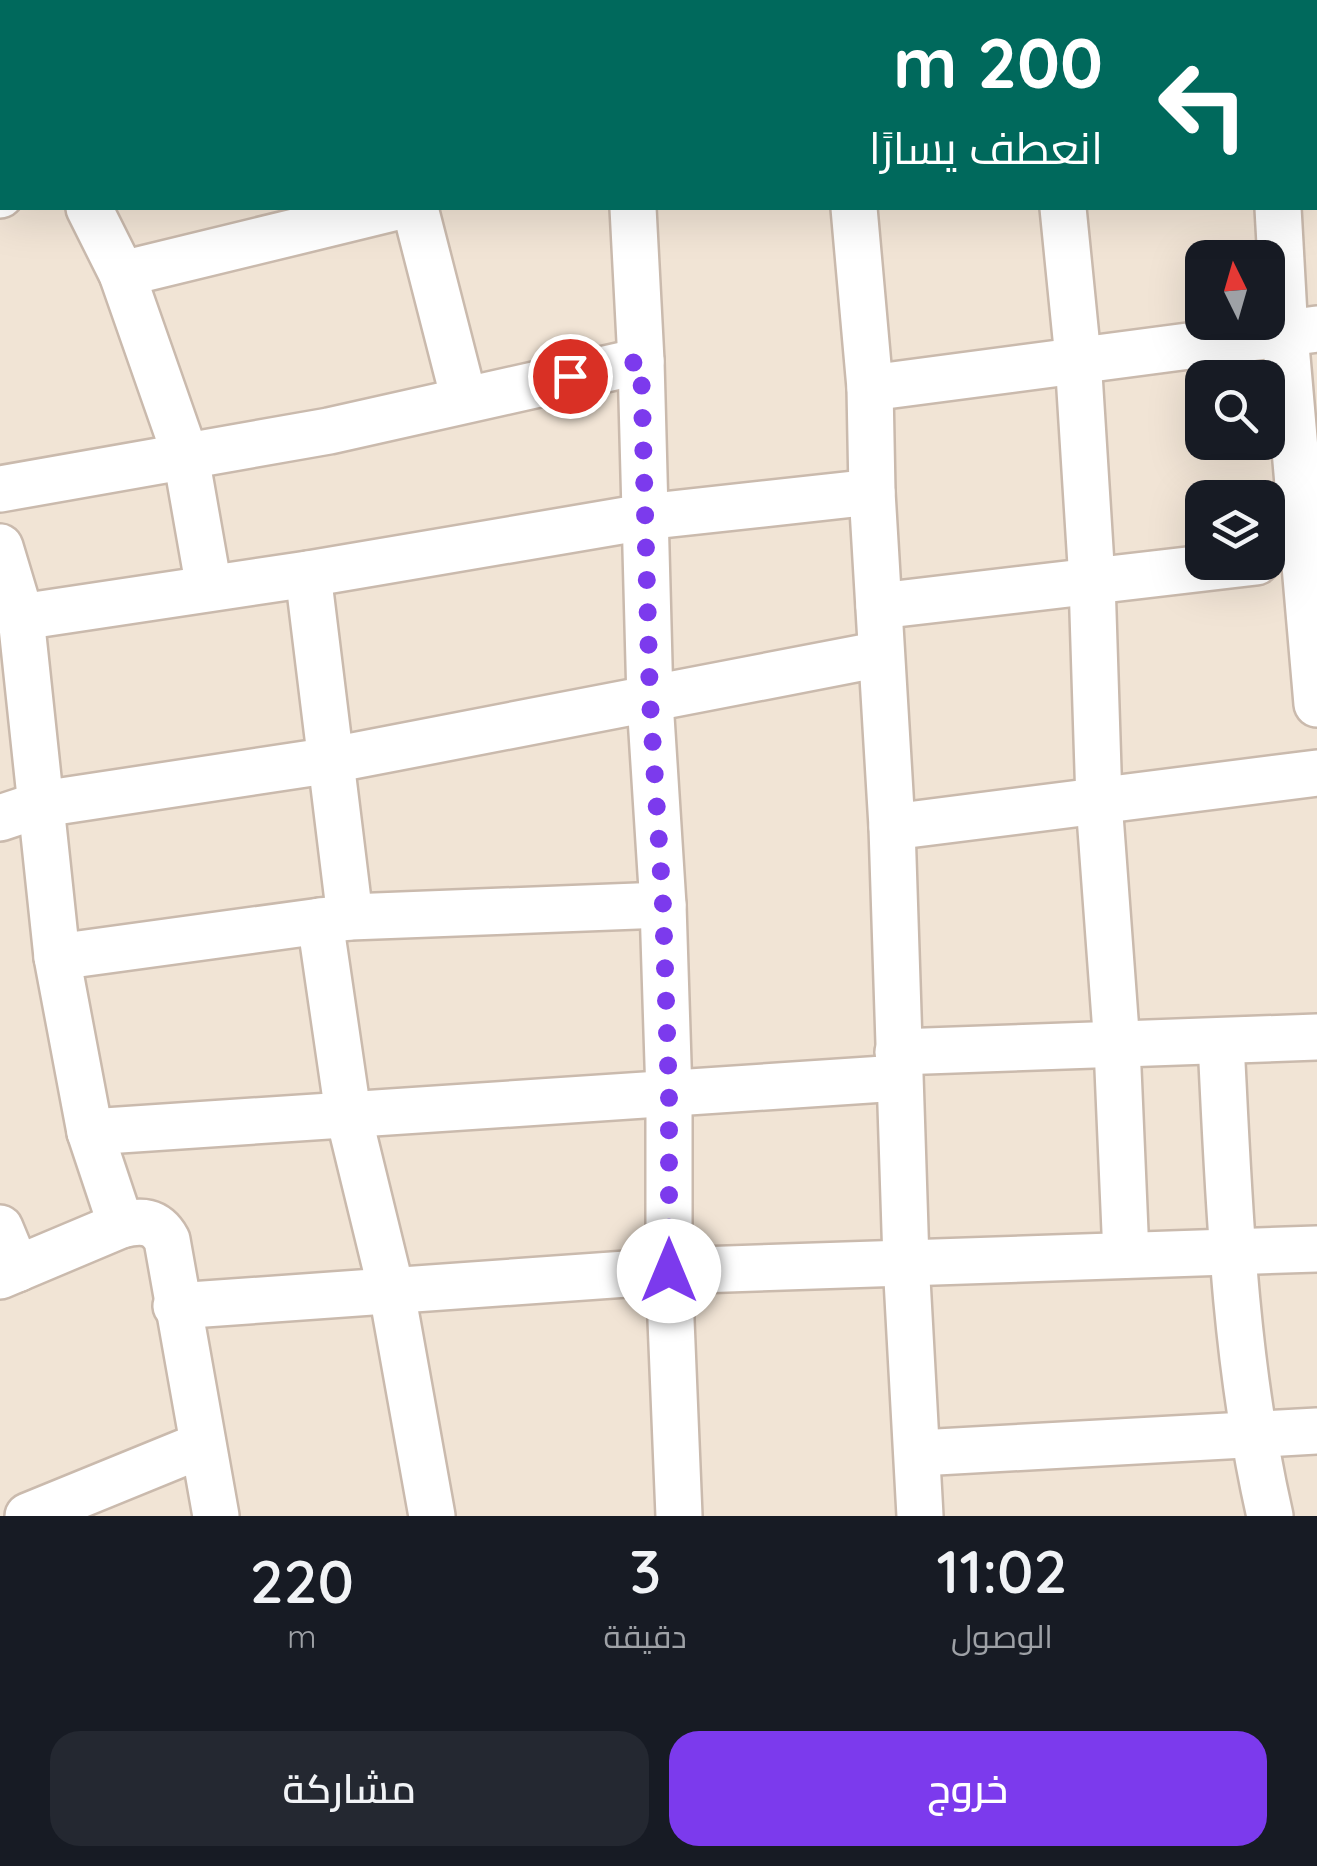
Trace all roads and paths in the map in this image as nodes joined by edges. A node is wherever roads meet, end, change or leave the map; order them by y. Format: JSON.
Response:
{"nodes":[{"id":1,"x":90,"y":210,"type":"edge"},
{"id":2,"x":369,"y":210,"type":"edge"},
{"id":3,"x":416,"y":210,"type":"edge"},
{"id":4,"x":632,"y":210,"type":"edge"},
{"id":5,"x":854,"y":210,"type":"edge"},
{"id":6,"x":1062,"y":210,"type":"edge"},
{"id":7,"x":1278,"y":210,"type":"edge"},
{"id":8,"x":122,"y":274,"type":"junction"},
{"id":9,"x":1301,"y":331,"type":"edge"},
{"id":10,"x":1078,"y":358,"type":"junction"},
{"id":11,"x":641,"y":361,"type":"junction"},
{"id":12,"x":870,"y":388,"type":"junction"},
{"id":13,"x":464,"y":399,"type":"junction"},
{"id":14,"x":186,"y":457,"type":"junction"},
{"id":15,"x":0,"y":489,"type":"edge"},
{"id":16,"x":872,"y":492,"type":"junction"},
{"id":17,"x":644,"y":517,"type":"junction"},
{"id":18,"x":0,"y":547,"type":"edge"},
{"id":19,"x":1296,"y":558,"type":"edge"},
{"id":20,"x":1185,"y":570,"type":"edge"},
{"id":21,"x":308,"y":574,"type":"junction"},
{"id":22,"x":1092,"y":581,"type":"junction"},
{"id":23,"x":209,"y":588,"type":"junction"},
{"id":24,"x":879,"y":606,"type":"junction"},
{"id":25,"x":21,"y":617,"type":"junction"},
{"id":26,"x":881,"y":654,"type":"junction"},
{"id":27,"x":13,"y":672,"type":"edge"},
{"id":28,"x":650,"y":701,"type":"junction"},
{"id":29,"x":1317,"y":704,"type":"edge"},
{"id":30,"x":332,"y":760,"type":"junction"},
{"id":31,"x":1317,"y":773,"type":"edge"},
{"id":32,"x":1099,"y":802,"type":"junction"},
{"id":33,"x":42,"y":804,"type":"junction"},
{"id":34,"x":0,"y":818,"type":"edge"},
{"id":35,"x":892,"y":828,"type":"junction"},
{"id":36,"x":663,"y":905,"type":"junction"},
{"id":37,"x":335,"y":919,"type":"junction"},
{"id":38,"x":58,"y":957,"type":"junction"},
{"id":39,"x":1317,"y":1038,"type":"edge"},
{"id":40,"x":1221,"y":1042,"type":"junction"},
{"id":41,"x":1116,"y":1046,"type":"junction"},
{"id":42,"x":898,"y":1065,"type":"junction"},
{"id":43,"x":669,"y":1095,"type":"junction"},
{"id":44,"x":348,"y":1113,"type":"junction"},
{"id":45,"x":90,"y":1132,"type":"junction"},
{"id":46,"x":121,"y":1225,"type":"junction"},
{"id":47,"x":1317,"y":1249,"type":"edge"},
{"id":48,"x":1231,"y":1253,"type":"junction"},
{"id":49,"x":1126,"y":1255,"type":"junction"},
{"id":50,"x":6,"y":1258,"type":"edge"},
{"id":51,"x":906,"y":1261,"type":"junction"},
{"id":52,"x":669,"y":1271,"type":"junction"},
{"id":53,"x":392,"y":1293,"type":"junction"},
{"id":54,"x":176,"y":1306,"type":"junction"},
{"id":55,"x":1317,"y":1431,"type":"edge"},
{"id":56,"x":1251,"y":1434,"type":"junction"},
{"id":57,"x":202,"y":1445,"type":"junction"},
{"id":58,"x":919,"y":1453,"type":"junction"},
{"id":59,"x":28,"y":1516,"type":"edge"},
{"id":60,"x":216,"y":1516,"type":"edge"},
{"id":61,"x":432,"y":1516,"type":"edge"},
{"id":62,"x":680,"y":1516,"type":"edge"},
{"id":63,"x":920,"y":1516,"type":"edge"},
{"id":64,"x":1270,"y":1516,"type":"edge"}],
"edges":[{"from":1,"to":8,"type":"street"},
{"from":2,"to":8,"type":"street"},
{"from":3,"to":13,"type":"street"},
{"from":4,"to":11,"type":"street"},
{"from":5,"to":12,"type":"street"},
{"from":6,"to":10,"type":"street"},
{"from":7,"to":9,"type":"street"},
{"from":8,"to":14,"type":"street"},
{"from":9,"to":10,"type":"street"},
{"from":9,"to":19,"type":"street"},
{"from":10,"to":12,"type":"street"},
{"from":10,"to":22,"type":"street"},
{"from":11,"to":13,"type":"street"},
{"from":11,"to":17,"type":"street"},
{"from":12,"to":16,"type":"street"},
{"from":13,"to":14,"type":"street"},
{"from":14,"to":15,"type":"street"},
{"from":14,"to":23,"type":"street"},
{"from":16,"to":17,"type":"street"},
{"from":16,"to":24,"type":"street"},
{"from":17,"to":21,"type":"street"},
{"from":17,"to":28,"type":"street"},
{"from":18,"to":25,"type":"street"},
{"from":19,"to":29,"type":"street"},
{"from":20,"to":22,"type":"street"},
{"from":21,"to":23,"type":"street"},
{"from":21,"to":30,"type":"street"},
{"from":22,"to":24,"type":"street"},
{"from":22,"to":32,"type":"street"},
{"from":23,"to":25,"type":"street"},
{"from":24,"to":26,"type":"street"},
{"from":25,"to":27,"type":"street"},
{"from":26,"to":28,"type":"street"},
{"from":26,"to":35,"type":"street"},
{"from":27,"to":33,"type":"street"},
{"from":28,"to":30,"type":"street"},
{"from":28,"to":36,"type":"street"},
{"from":30,"to":33,"type":"street"},
{"from":30,"to":37,"type":"street"},
{"from":31,"to":32,"type":"street"},
{"from":32,"to":35,"type":"street"},
{"from":32,"to":41,"type":"street"},
{"from":33,"to":34,"type":"street"},
{"from":33,"to":38,"type":"street"},
{"from":35,"to":42,"type":"street"},
{"from":36,"to":37,"type":"street"},
{"from":36,"to":43,"type":"street"},
{"from":37,"to":38,"type":"street"},
{"from":37,"to":44,"type":"street"},
{"from":38,"to":45,"type":"street"},
{"from":39,"to":40,"type":"street"},
{"from":40,"to":41,"type":"street"},
{"from":40,"to":48,"type":"street"},
{"from":41,"to":42,"type":"street"},
{"from":41,"to":49,"type":"street"},
{"from":42,"to":43,"type":"street"},
{"from":42,"to":51,"type":"street"},
{"from":43,"to":44,"type":"street"},
{"from":43,"to":52,"type":"street"},
{"from":44,"to":45,"type":"street"},
{"from":44,"to":53,"type":"street"},
{"from":45,"to":46,"type":"street"},
{"from":46,"to":50,"type":"street"},
{"from":46,"to":54,"type":"street"},
{"from":47,"to":48,"type":"street"},
{"from":48,"to":49,"type":"street"},
{"from":48,"to":56,"type":"street"},
{"from":49,"to":51,"type":"street"},
{"from":51,"to":52,"type":"street"},
{"from":51,"to":58,"type":"street"},
{"from":52,"to":53,"type":"street"},
{"from":52,"to":62,"type":"street"},
{"from":53,"to":54,"type":"street"},
{"from":53,"to":61,"type":"street"},
{"from":54,"to":57,"type":"street"},
{"from":55,"to":56,"type":"street"},
{"from":56,"to":58,"type":"street"},
{"from":56,"to":64,"type":"street"},
{"from":57,"to":59,"type":"street"},
{"from":57,"to":60,"type":"street"},
{"from":58,"to":63,"type":"street"}]}
